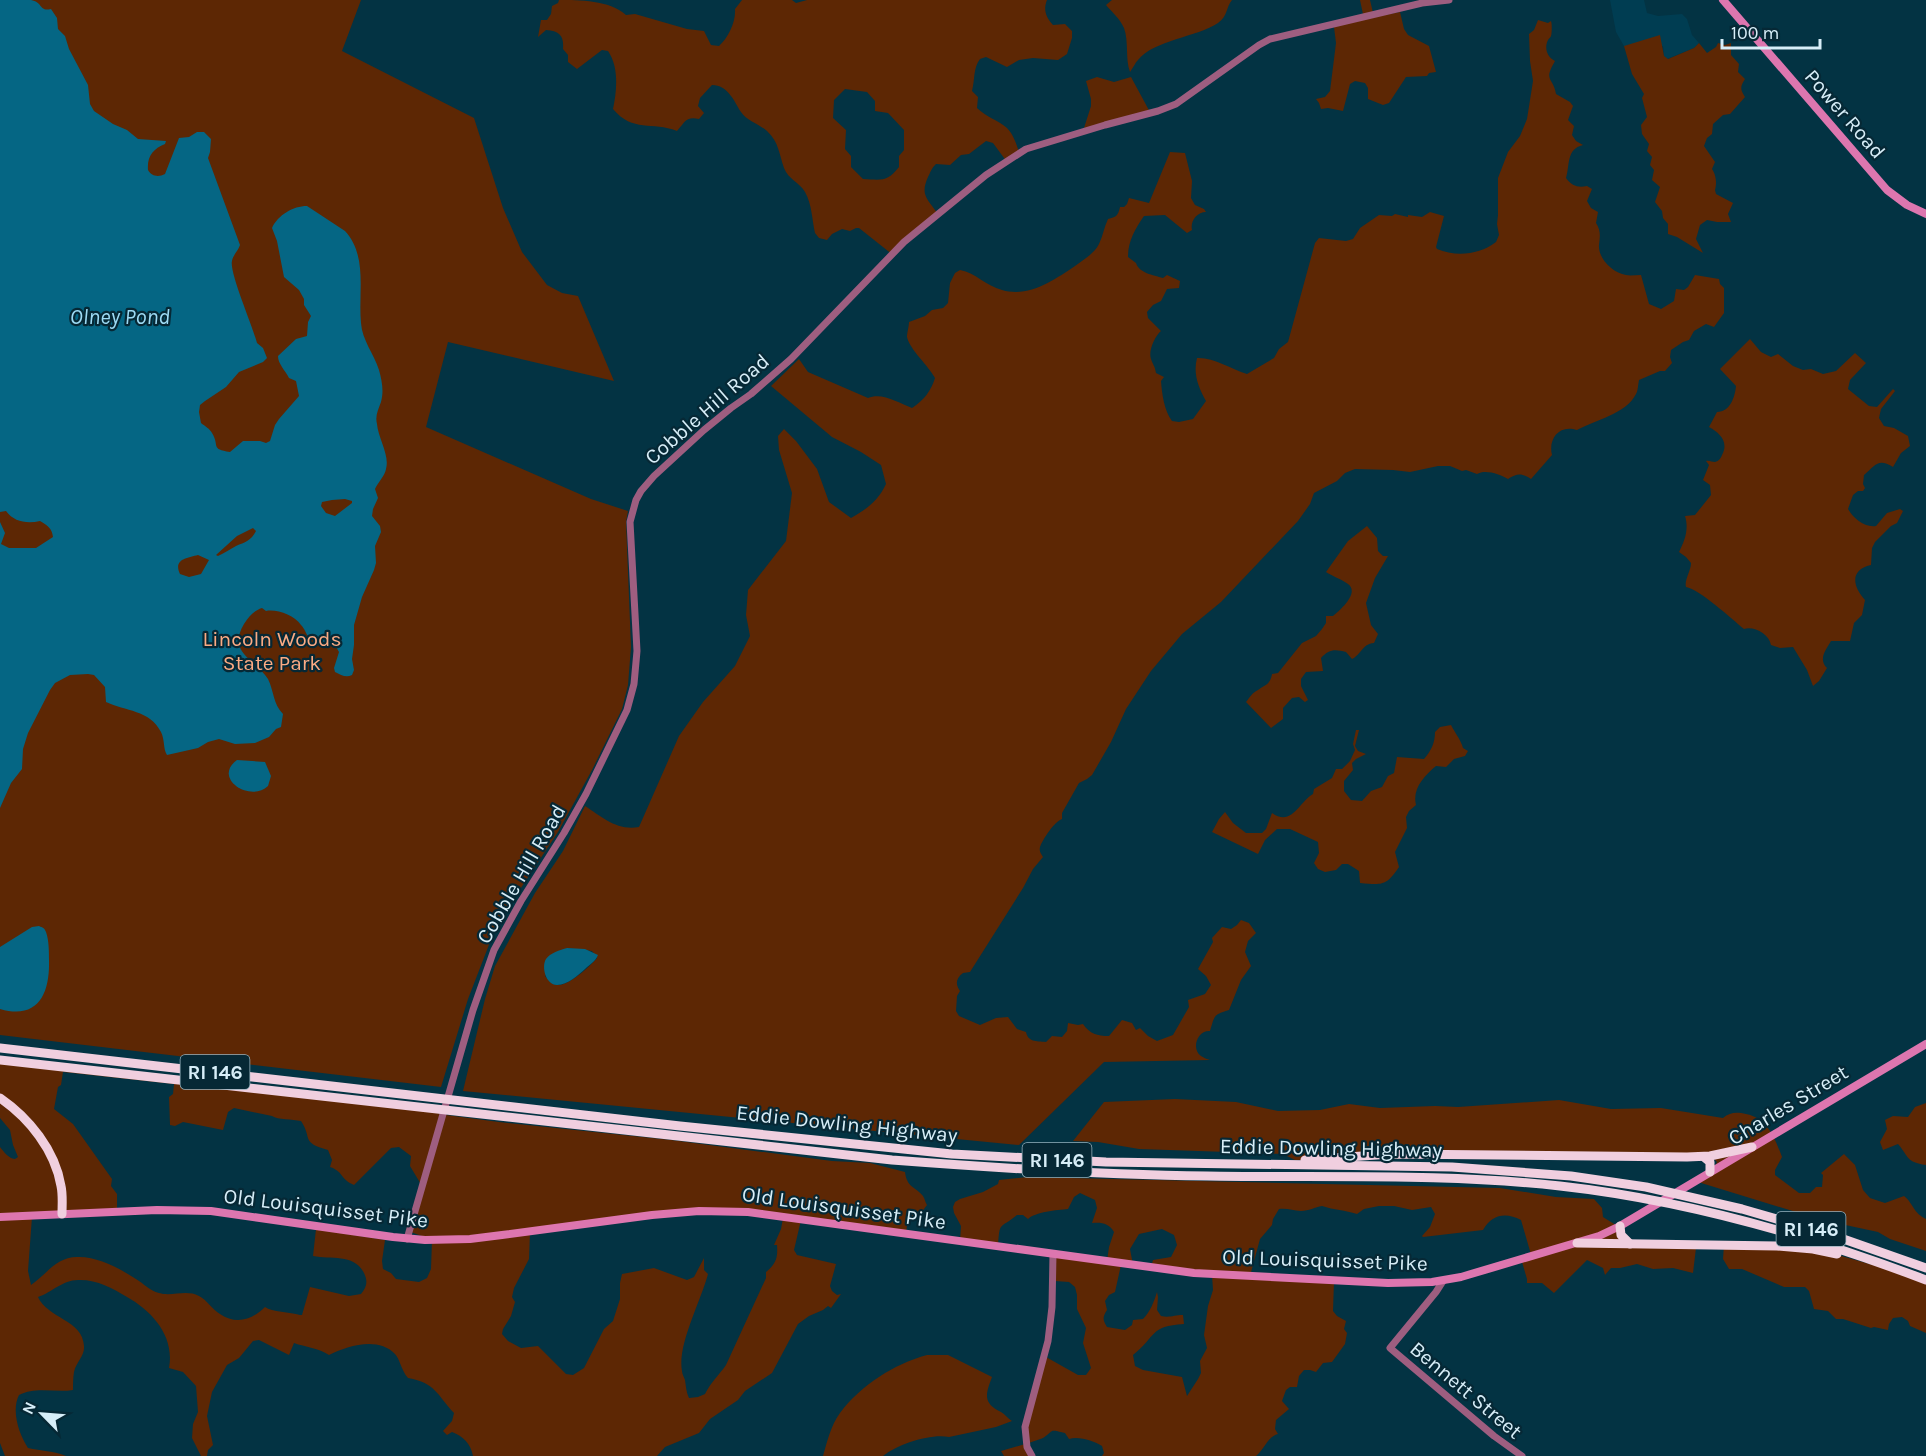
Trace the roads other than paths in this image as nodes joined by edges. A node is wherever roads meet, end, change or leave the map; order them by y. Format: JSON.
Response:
{"nodes":[{"id":1,"x":1449,"y":0,"type":"edge"},
{"id":2,"x":1723,"y":0,"type":"edge"},
{"id":3,"x":1926,"y":214,"type":"edge"},
{"id":4,"x":1926,"y":1044,"type":"edge"},
{"id":5,"x":0,"y":1048,"type":"edge"},
{"id":6,"x":0,"y":1060,"type":"edge"},
{"id":7,"x":0,"y":1098,"type":"edge"},
{"id":8,"x":1752,"y":1147,"type":"junction"},
{"id":9,"x":1704,"y":1157,"type":"junction"},
{"id":10,"x":1228,"y":1165,"type":"junction"},
{"id":11,"x":1710,"y":1172,"type":"junction"},
{"id":12,"x":1668,"y":1197,"type":"joint"},
{"id":13,"x":62,"y":1214,"type":"junction"},
{"id":14,"x":0,"y":1217,"type":"edge"},
{"id":15,"x":1620,"y":1226,"type":"junction"},
{"id":16,"x":407,"y":1239,"type":"junction"},
{"id":17,"x":1576,"y":1243,"type":"junction"},
{"id":18,"x":1630,"y":1244,"type":"junction"},
{"id":19,"x":1053,"y":1254,"type":"junction"},
{"id":20,"x":1926,"y":1268,"type":"edge"},
{"id":21,"x":1915,"y":1275,"type":"junction"},
{"id":22,"x":1926,"y":1280,"type":"edge"},
{"id":23,"x":1443,"y":1281,"type":"junction"},
{"id":24,"x":1032,"y":1456,"type":"edge"},
{"id":25,"x":1522,"y":1456,"type":"edge"}],
"edges":[{"from":1,"to":16,"type":"street","name":"Cobble Hill Road"},
{"from":2,"to":3,"type":"main road","name":"Power Road"},
{"from":4,"to":8,"type":"main road","name":"Charles Street"},
{"from":5,"to":10,"type":"highway","name":"Eddie Dowling Highway","number":"RI 146"},
{"from":6,"to":21,"type":"highway","name":"Eddie Dowling Highway","number":"RI 146"},
{"from":7,"to":13,"type":"highway"},
{"from":8,"to":9,"type":"highway"},
{"from":8,"to":11,"type":"main road","name":"Charles Street"},
{"from":9,"to":10,"type":"highway"},
{"from":9,"to":11,"type":"highway"},
{"from":10,"to":20,"type":"highway","name":"Eddie Dowling Highway","number":"RI 146"},
{"from":11,"to":12,"type":"main road","name":"Charles Street"},
{"from":12,"to":15,"type":"main road","name":"Old Louisquisset Pike"},
{"from":13,"to":14,"type":"main road","name":"Old Louisquisset Pike"},
{"from":13,"to":16,"type":"main road","name":"Old Louisquisset Pike"},
{"from":15,"to":17,"type":"main road","name":"Old Louisquisset Pike"},
{"from":15,"to":18,"type":"highway"},
{"from":16,"to":19,"type":"main road","name":"Old Louisquisset Pike"},
{"from":17,"to":18,"type":"highway"},
{"from":17,"to":23,"type":"main road","name":"Old Louisquisset Pike"},
{"from":18,"to":21,"type":"highway"},
{"from":19,"to":23,"type":"main road","name":"Old Louisquisset Pike"},
{"from":19,"to":24,"type":"street"},
{"from":21,"to":22,"type":"highway","number":"RI 146"},
{"from":23,"to":25,"type":"street","name":"Bennett Street"}]}
